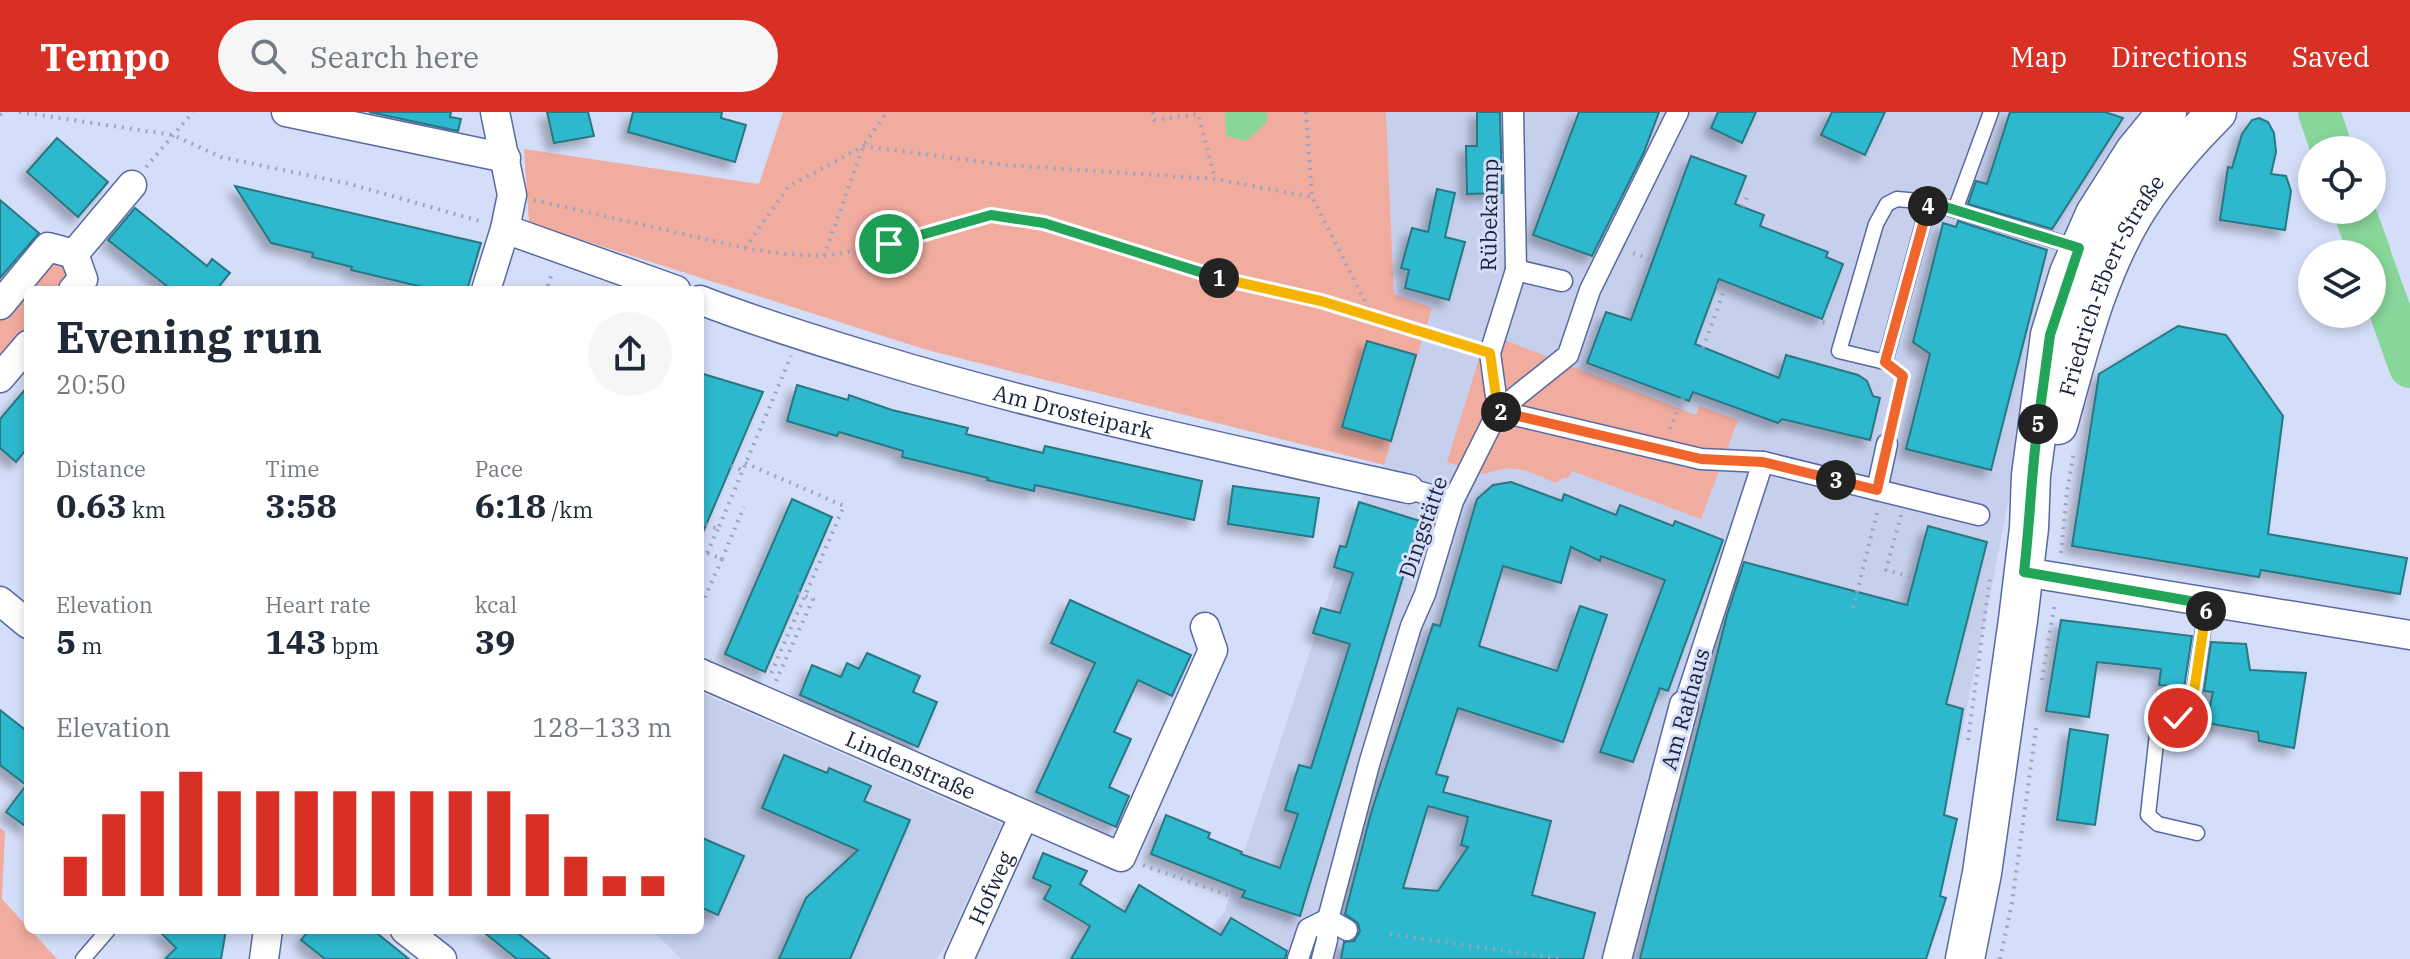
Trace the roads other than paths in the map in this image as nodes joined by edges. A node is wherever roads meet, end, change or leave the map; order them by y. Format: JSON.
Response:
{"nodes":[{"id":1,"x":286,"y":112,"type":"edge"},
{"id":2,"x":495,"y":112,"type":"edge"},
{"id":3,"x":1513,"y":112,"type":"edge"},
{"id":4,"x":1678,"y":112,"type":"edge"},
{"id":5,"x":1991,"y":112,"type":"edge"},
{"id":6,"x":2217,"y":112,"type":"edge"},
{"id":7,"x":2158,"y":115,"type":"edge"},
{"id":8,"x":506,"y":158,"type":"junction"},
{"id":9,"x":2163,"y":172,"type":"junction"},
{"id":10,"x":132,"y":185,"type":"road end"},
{"id":11,"x":1929,"y":202,"type":"junction"},
{"id":12,"x":1955,"y":210,"type":"junction"},
{"id":13,"x":505,"y":229,"type":"junction"},
{"id":14,"x":2079,"y":248,"type":"junction"},
{"id":15,"x":74,"y":254,"type":"junction"},
{"id":16,"x":1516,"y":270,"type":"junction"},
{"id":17,"x":77,"y":286,"type":"edge"},
{"id":18,"x":487,"y":286,"type":"edge"},
{"id":19,"x":665,"y":286,"type":"edge"},
{"id":20,"x":1590,"y":290,"type":"junction"},
{"id":21,"x":704,"y":302,"type":"edge"},
{"id":22,"x":0,"y":305,"type":"edge"},
{"id":23,"x":2050,"y":335,"type":"junction"},
{"id":24,"x":24,"y":350,"type":"edge"},
{"id":25,"x":2073,"y":373,"type":"junction"},
{"id":26,"x":0,"y":378,"type":"edge"},
{"id":27,"x":1498,"y":411,"type":"junction"},
{"id":28,"x":1887,"y":444,"type":"road end"},
{"id":29,"x":1763,"y":462,"type":"junction"},
{"id":30,"x":1409,"y":489,"type":"joint"},
{"id":31,"x":1880,"y":490,"type":"junction"},
{"id":32,"x":1453,"y":501,"type":"junction"},
{"id":33,"x":1979,"y":515,"type":"dead end"},
{"id":34,"x":2029,"y":528,"type":"junction"},
{"id":35,"x":2024,"y":572,"type":"junction"},
{"id":36,"x":0,"y":601,"type":"edge"},
{"id":37,"x":2207,"y":604,"type":"junction"},
{"id":38,"x":24,"y":621,"type":"edge"},
{"id":39,"x":1205,"y":627,"type":"dead end"},
{"id":40,"x":2410,"y":635,"type":"edge"},
{"id":41,"x":704,"y":674,"type":"edge"},
{"id":42,"x":1684,"y":705,"type":"joint"},
{"id":43,"x":1024,"y":815,"type":"junction"},
{"id":44,"x":2197,"y":833,"type":"dead end"},
{"id":45,"x":1328,"y":919,"type":"junction"},
{"id":46,"x":1347,"y":930,"type":"dead end"},
{"id":47,"x":105,"y":934,"type":"edge"},
{"id":48,"x":267,"y":934,"type":"edge"},
{"id":49,"x":410,"y":934,"type":"edge"},
{"id":50,"x":83,"y":959,"type":"edge"},
{"id":51,"x":264,"y":959,"type":"edge"},
{"id":52,"x":442,"y":959,"type":"edge"},
{"id":53,"x":959,"y":959,"type":"edge"},
{"id":54,"x":1298,"y":959,"type":"edge"},
{"id":55,"x":1322,"y":959,"type":"edge"},
{"id":56,"x":1617,"y":959,"type":"edge"},
{"id":57,"x":1965,"y":959,"type":"edge"}],
"edges":[{"from":1,"to":8,"type":"street"},
{"from":2,"to":8,"type":"street"},
{"from":3,"to":16,"type":"street","name":"Rübekamp"},
{"from":4,"to":20,"type":"street","name":"Dingstätte"},
{"from":5,"to":12,"type":"lane"},
{"from":6,"to":9,"type":"main road","name":"Friedrich-Ebert-Straße"},
{"from":7,"to":9,"type":"main road"},
{"from":7,"to":14,"type":"main road","name":"Friedrich-Ebert-Straße"},
{"from":8,"to":13,"type":"street"},
{"from":9,"to":25,"type":"main road","name":"Friedrich-Ebert-Straße"},
{"from":10,"to":15,"type":"street"},
{"from":11,"to":11,"type":"lane"},
{"from":11,"to":12,"type":"lane"},
{"from":12,"to":14,"type":"lane"},
{"from":13,"to":18,"type":"street"},
{"from":13,"to":19,"type":"street"},
{"from":14,"to":23,"type":"main road","name":"Friedrich-Ebert-Straße"},
{"from":15,"to":17,"type":"street"},
{"from":15,"to":22,"type":"street"},
{"from":16,"to":20,"type":"street"},
{"from":16,"to":27,"type":"street","name":"Rübekamp"},
{"from":20,"to":27,"type":"street","name":"Dingstätte"},
{"from":21,"to":30,"type":"street","name":"Am Drosteipark"},
{"from":23,"to":25,"type":"main road"},
{"from":23,"to":34,"type":"main road","name":"Friedrich-Ebert-Straße"},
{"from":24,"to":26,"type":"street"},
{"from":25,"to":34,"type":"main road","name":"Friedrich-Ebert-Straße"},
{"from":27,"to":29,"type":"street"},
{"from":27,"to":32,"type":"street","name":"Dingstätte"},
{"from":28,"to":31,"type":"street"},
{"from":29,"to":31,"type":"street"},
{"from":29,"to":42,"type":"street","name":"Am Rathaus"},
{"from":30,"to":32,"type":"street","name":"Am Drosteipark"},
{"from":31,"to":33,"type":"street"},
{"from":32,"to":45,"type":"street","name":"Dingstätte"},
{"from":34,"to":35,"type":"main road","name":"Friedrich-Ebert-Straße"},
{"from":35,"to":37,"type":"street"},
{"from":35,"to":57,"type":"main road","name":"Friedrich-Ebert-Straße"},
{"from":36,"to":38,"type":"street"},
{"from":37,"to":40,"type":"street"},
{"from":37,"to":44,"type":"lane"},
{"from":39,"to":43,"type":"street","name":"Lindenstraße"},
{"from":41,"to":43,"type":"street","name":"Lindenstraße"},
{"from":42,"to":56,"type":"street","name":"Am Rathaus"},
{"from":43,"to":53,"type":"street","name":"Hofweg"},
{"from":45,"to":46,"type":"street"},
{"from":45,"to":54,"type":"street"},
{"from":45,"to":55,"type":"street","name":"Dingstätte"},
{"from":47,"to":50,"type":"lane"},
{"from":48,"to":51,"type":"street"},
{"from":49,"to":52,"type":"street"}]}
